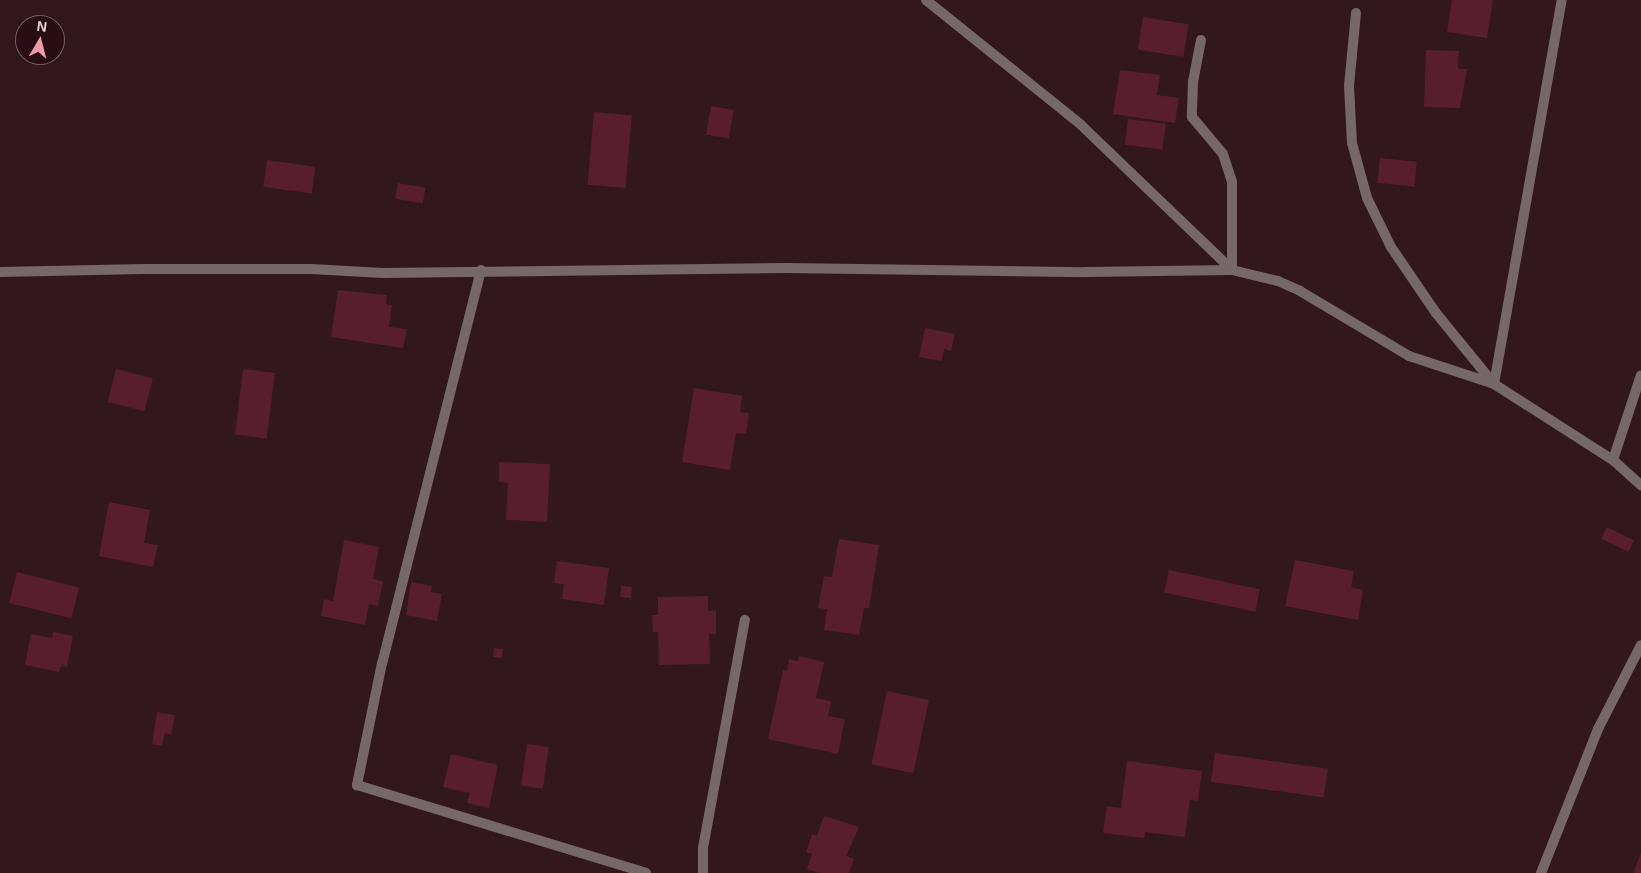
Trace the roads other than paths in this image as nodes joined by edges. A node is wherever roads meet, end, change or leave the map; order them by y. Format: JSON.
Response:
{"nodes":[{"id":1,"x":926,"y":0,"type":"edge"},
{"id":2,"x":1562,"y":0,"type":"edge"},
{"id":3,"x":1356,"y":13,"type":"dead end"},
{"id":4,"x":1201,"y":40,"type":"dead end"},
{"id":5,"x":481,"y":270,"type":"junction"},
{"id":6,"x":1232,"y":270,"type":"junction"},
{"id":7,"x":0,"y":272,"type":"edge"},
{"id":8,"x":1641,"y":375,"type":"edge"},
{"id":9,"x":1494,"y":384,"type":"junction"},
{"id":10,"x":1613,"y":460,"type":"junction"},
{"id":11,"x":1641,"y":485,"type":"edge"},
{"id":12,"x":745,"y":620,"type":"dead end"},
{"id":13,"x":1641,"y":645,"type":"edge"},
{"id":14,"x":646,"y":873,"type":"edge"},
{"id":15,"x":703,"y":873,"type":"edge"},
{"id":16,"x":1541,"y":873,"type":"edge"}],
"edges":[{"from":1,"to":6,"type":"street"},
{"from":2,"to":9,"type":"street"},
{"from":3,"to":9,"type":"street"},
{"from":4,"to":6,"type":"street"},
{"from":5,"to":6,"type":"street"},
{"from":5,"to":7,"type":"street"},
{"from":5,"to":14,"type":"street"},
{"from":6,"to":9,"type":"street"},
{"from":8,"to":10,"type":"street"},
{"from":9,"to":10,"type":"street"},
{"from":10,"to":11,"type":"street"},
{"from":12,"to":15,"type":"street"},
{"from":13,"to":16,"type":"street"}]}
